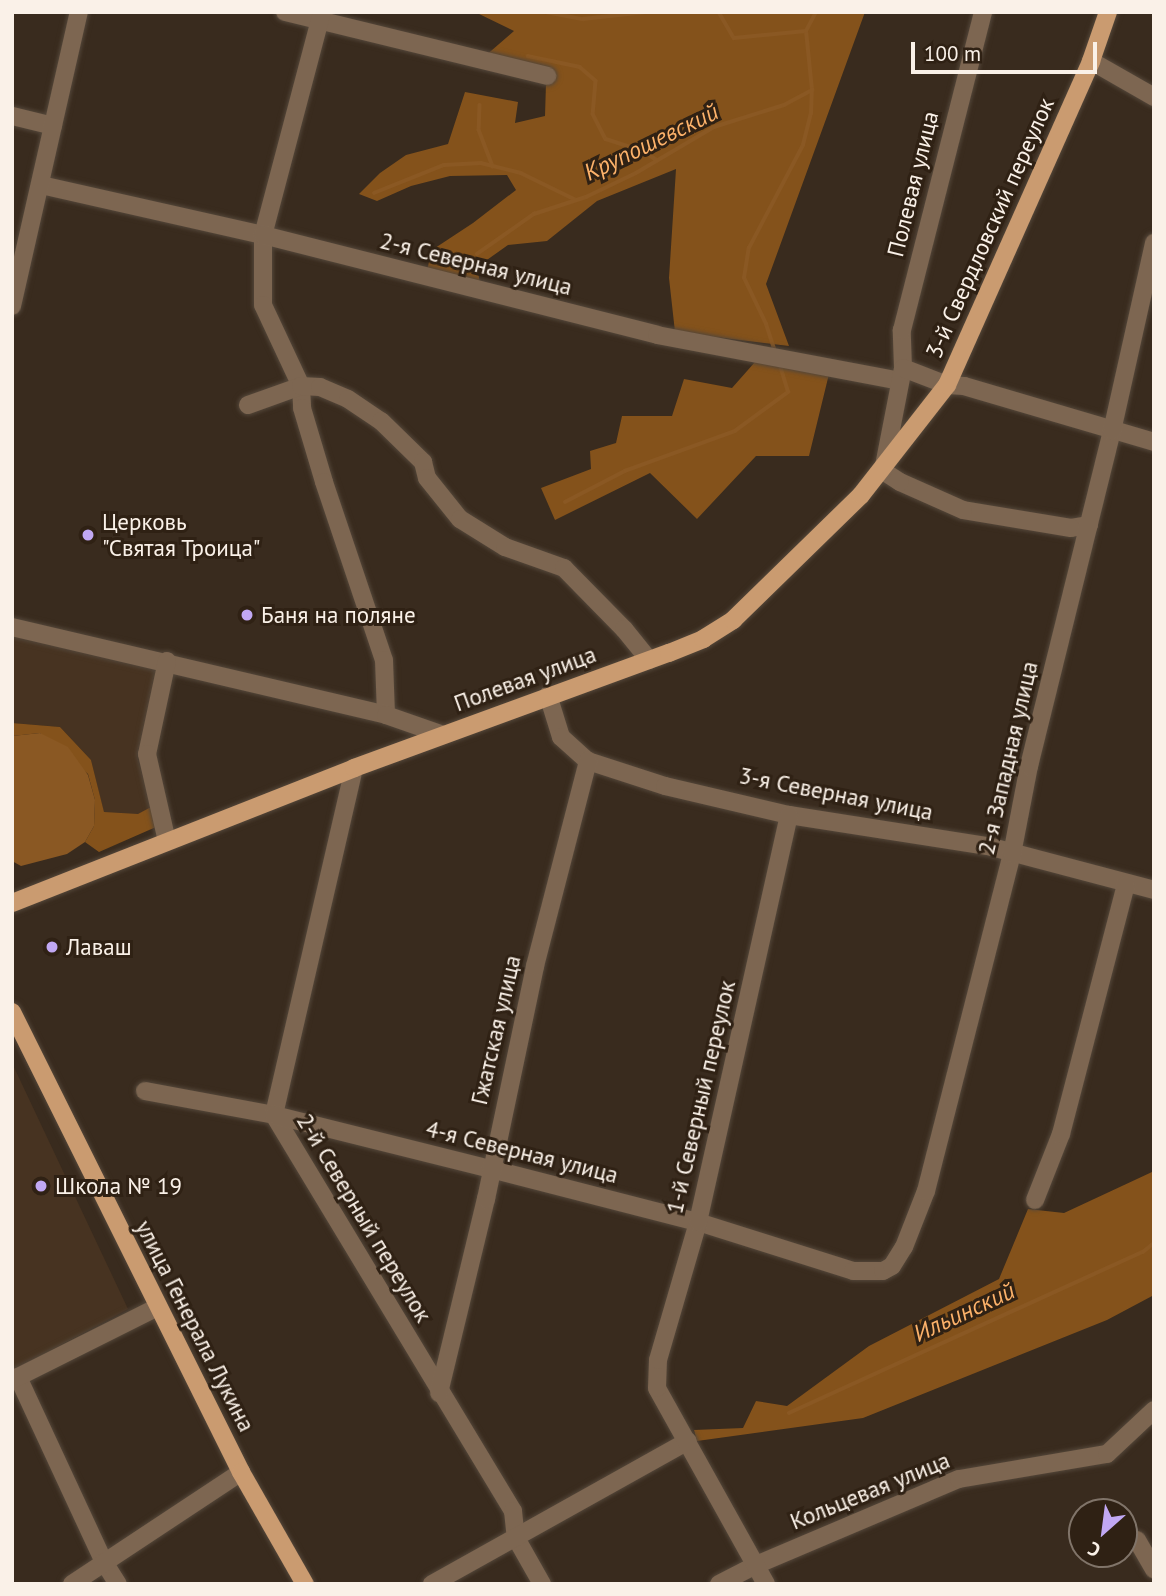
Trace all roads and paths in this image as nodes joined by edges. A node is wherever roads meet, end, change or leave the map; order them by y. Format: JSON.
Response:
{"nodes":[{"id":1,"x":79,"y":12,"type":"edge"},
{"id":2,"x":285,"y":12,"type":"edge"},
{"id":3,"x":983,"y":12,"type":"edge"},
{"id":4,"x":1108,"y":12,"type":"edge"},
{"id":5,"x":321,"y":17,"type":"edge"},
{"id":6,"x":1091,"y":61,"type":"junction"},
{"id":7,"x":547,"y":76,"type":"dead end"},
{"id":8,"x":1154,"y":97,"type":"edge"},
{"id":9,"x":12,"y":116,"type":"edge"},
{"id":10,"x":53,"y":126,"type":"junction"},
{"id":11,"x":41,"y":185,"type":"junction"},
{"id":12,"x":262,"y":235,"type":"junction"},
{"id":13,"x":1154,"y":243,"type":"edge"},
{"id":14,"x":15,"y":283,"type":"edge"},
{"id":15,"x":12,"y":306,"type":"edge"},
{"id":16,"x":902,"y":375,"type":"junction"},
{"id":17,"x":947,"y":385,"type":"junction"},
{"id":18,"x":300,"y":386,"type":"junction"},
{"id":19,"x":248,"y":405,"type":"dead end"},
{"id":20,"x":1112,"y":431,"type":"junction"},
{"id":21,"x":1154,"y":442,"type":"edge"},
{"id":22,"x":883,"y":471,"type":"junction"},
{"id":23,"x":1089,"y":525,"type":"junction"},
{"id":24,"x":12,"y":627,"type":"edge"},
{"id":25,"x":649,"y":660,"type":"junction"},
{"id":26,"x":166,"y":661,"type":"junction"},
{"id":27,"x":548,"y":695,"type":"junction"},
{"id":28,"x":386,"y":715,"type":"junction"},
{"id":29,"x":443,"y":735,"type":"junction"},
{"id":30,"x":588,"y":761,"type":"junction"},
{"id":31,"x":354,"y":768,"type":"junction"},
{"id":32,"x":789,"y":815,"type":"junction"},
{"id":33,"x":167,"y":841,"type":"junction"},
{"id":34,"x":1012,"y":853,"type":"junction"},
{"id":35,"x":1126,"y":885,"type":"junction"},
{"id":36,"x":12,"y":888,"type":"edge"},
{"id":37,"x":1154,"y":890,"type":"edge"},
{"id":38,"x":35,"y":893,"type":"junction"},
{"id":39,"x":12,"y":903,"type":"edge"},
{"id":40,"x":12,"y":1012,"type":"edge"},
{"id":41,"x":145,"y":1091,"type":"dead end"},
{"id":42,"x":274,"y":1115,"type":"junction"},
{"id":43,"x":491,"y":1169,"type":"junction"},
{"id":44,"x":1035,"y":1200,"type":"dead end"},
{"id":45,"x":698,"y":1222,"type":"junction"},
{"id":46,"x":883,"y":1271,"type":"joint"},
{"id":47,"x":158,"y":1307,"type":"junction"},
{"id":48,"x":15,"y":1379,"type":"edge"},
{"id":49,"x":439,"y":1393,"type":"junction"},
{"id":50,"x":1154,"y":1410,"type":"edge"},
{"id":51,"x":688,"y":1441,"type":"junction"},
{"id":52,"x":241,"y":1472,"type":"junction"},
{"id":53,"x":516,"y":1538,"type":"junction"},
{"id":54,"x":1138,"y":1542,"type":"edge"},
{"id":55,"x":104,"y":1562,"type":"junction"},
{"id":56,"x":756,"y":1565,"type":"junction"},
{"id":57,"x":1154,"y":1570,"type":"edge"},
{"id":58,"x":72,"y":1584,"type":"edge"},
{"id":59,"x":118,"y":1584,"type":"edge"},
{"id":60,"x":304,"y":1584,"type":"edge"},
{"id":61,"x":432,"y":1584,"type":"edge"},
{"id":62,"x":542,"y":1584,"type":"edge"},
{"id":63,"x":719,"y":1584,"type":"edge"},
{"id":64,"x":766,"y":1584,"type":"edge"}],
"edges":[{"from":1,"to":10,"type":"street"},
{"from":2,"to":5,"type":"street"},
{"from":3,"to":16,"type":"street","name":"Полевая улица"},
{"from":4,"to":6,"type":"main road","name":"3-й Свердловский переулок"},
{"from":5,"to":7,"type":"street"},
{"from":5,"to":12,"type":"street"},
{"from":6,"to":8,"type":"street"},
{"from":6,"to":17,"type":"main road","name":"3-й Свердловский переулок"},
{"from":9,"to":10,"type":"street"},
{"from":10,"to":11,"type":"street"},
{"from":11,"to":12,"type":"street","name":"2-я Северная улица"},
{"from":11,"to":14,"type":"street"},
{"from":12,"to":16,"type":"street","name":"2-я Северная улица"},
{"from":12,"to":18,"type":"street"},
{"from":13,"to":20,"type":"street","name":"2-я Западная улица"},
{"from":14,"to":15,"type":"street"},
{"from":16,"to":17,"type":"street","name":"2-я Северная улица"},
{"from":16,"to":22,"type":"street"},
{"from":17,"to":20,"type":"street","name":"2-я Северная улица"},
{"from":17,"to":22,"type":"main road","name":"Полевая улица"},
{"from":18,"to":19,"type":"street"},
{"from":18,"to":25,"type":"street"},
{"from":18,"to":28,"type":"street"},
{"from":20,"to":21,"type":"street","name":"2-я Северная улица"},
{"from":20,"to":23,"type":"street","name":"2-я Западная улица"},
{"from":22,"to":23,"type":"street"},
{"from":22,"to":25,"type":"main road","name":"Полевая улица"},
{"from":23,"to":34,"type":"street","name":"2-я Западная улица"},
{"from":24,"to":26,"type":"street"},
{"from":25,"to":27,"type":"main road","name":"Полевая улица"},
{"from":26,"to":28,"type":"street"},
{"from":26,"to":33,"type":"street"},
{"from":27,"to":29,"type":"main road","name":"Полевая улица"},
{"from":27,"to":30,"type":"street","name":"3-я Северная улица"},
{"from":28,"to":29,"type":"street"},
{"from":29,"to":31,"type":"main road","name":"Полевая улица"},
{"from":30,"to":32,"type":"street","name":"3-я Северная улица"},
{"from":30,"to":43,"type":"street","name":"Гжатская улица"},
{"from":31,"to":33,"type":"main road","name":"Полевая улица"},
{"from":31,"to":42,"type":"street","name":"2-й Северный переулок"},
{"from":32,"to":34,"type":"street","name":"3-я Северная улица"},
{"from":32,"to":45,"type":"street","name":"1-й Северный переулок"},
{"from":33,"to":38,"type":"main road","name":"Полевая улица"},
{"from":34,"to":35,"type":"street","name":"3-я Северная улица"},
{"from":34,"to":46,"type":"street","name":"2-я Западная улица"},
{"from":35,"to":37,"type":"street","name":"3-я Северная улица"},
{"from":35,"to":44,"type":"street"},
{"from":36,"to":38,"type":"main road"},
{"from":38,"to":39,"type":"main road","name":"Полевая улица"},
{"from":40,"to":47,"type":"main road","name":"улица Генерала Лукина"},
{"from":41,"to":42,"type":"street","name":"4-я Северная улица"},
{"from":42,"to":43,"type":"street","name":"4-я Северная улица"},
{"from":42,"to":49,"type":"street","name":"2-й Северный переулок"},
{"from":43,"to":45,"type":"street","name":"4-я Северная улица"},
{"from":43,"to":49,"type":"street","name":"Гжатская улица"},
{"from":45,"to":46,"type":"street","name":"4-я Северная улица"},
{"from":45,"to":51,"type":"street","name":"1-й Северный переулок"},
{"from":47,"to":48,"type":"street"},
{"from":47,"to":52,"type":"main road","name":"улица Генерала Лукина"},
{"from":48,"to":55,"type":"street"},
{"from":49,"to":53,"type":"street","name":"2-й Северный переулок"},
{"from":50,"to":56,"type":"street","name":"Кольцевая улица"},
{"from":51,"to":53,"type":"street"},
{"from":51,"to":56,"type":"street"},
{"from":52,"to":55,"type":"street"},
{"from":52,"to":60,"type":"main road","name":"улица Генерала Лукина"},
{"from":53,"to":61,"type":"street"},
{"from":53,"to":62,"type":"street","name":"2-й Северный переулок"},
{"from":54,"to":57,"type":"street"},
{"from":55,"to":58,"type":"street"},
{"from":55,"to":59,"type":"street"},
{"from":56,"to":63,"type":"street","name":"Кольцевая улица"},
{"from":56,"to":64,"type":"street"}]}
